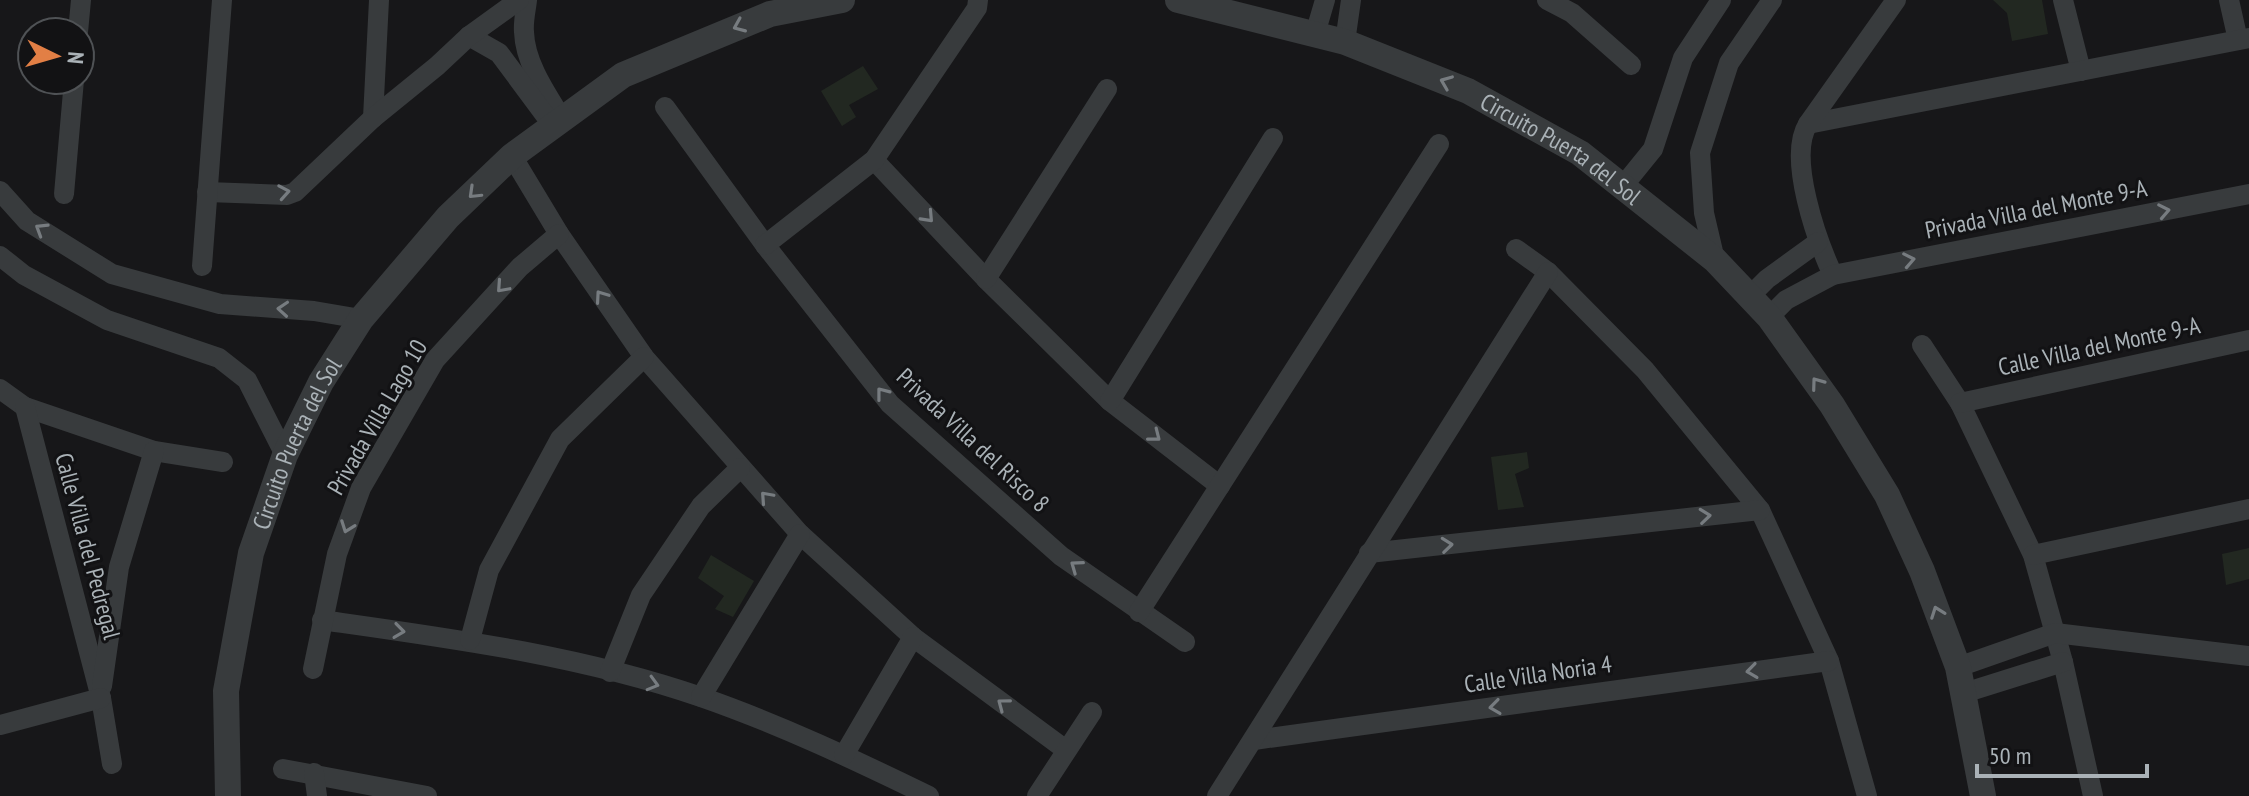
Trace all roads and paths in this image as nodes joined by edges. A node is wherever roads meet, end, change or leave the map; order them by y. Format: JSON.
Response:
{"nodes":[{"id":1,"x":222,"y":0,"type":"edge"},
{"id":2,"x":379,"y":0,"type":"edge"},
{"id":3,"x":519,"y":0,"type":"edge"},
{"id":4,"x":527,"y":0,"type":"edge"},
{"id":5,"x":842,"y":0,"type":"edge"},
{"id":6,"x":1178,"y":0,"type":"edge"},
{"id":7,"x":1325,"y":0,"type":"edge"},
{"id":8,"x":1547,"y":0,"type":"edge"},
{"id":9,"x":1721,"y":0,"type":"edge"},
{"id":10,"x":1772,"y":0,"type":"edge"},
{"id":11,"x":1896,"y":0,"type":"edge"},
{"id":12,"x":2063,"y":0,"type":"edge"},
{"id":13,"x":2229,"y":0,"type":"edge"},
{"id":14,"x":1351,"y":1,"type":"edge"},
{"id":15,"x":977,"y":4,"type":"edge"},
{"id":16,"x":1578,"y":6,"type":"edge"},
{"id":17,"x":1315,"y":34,"type":"junction"},
{"id":18,"x":469,"y":36,"type":"junction"},
{"id":19,"x":2243,"y":39,"type":"edge"},
{"id":20,"x":1345,"y":42,"type":"junction"},
{"id":21,"x":1631,"y":65,"type":"dead end"},
{"id":22,"x":2081,"y":71,"type":"junction"},
{"id":23,"x":1107,"y":89,"type":"dead end"},
{"id":24,"x":537,"y":92,"type":"junction"},
{"id":25,"x":73,"y":96,"type":"edge"},
{"id":26,"x":665,"y":107,"type":"dead end"},
{"id":27,"x":373,"y":118,"type":"junction"},
{"id":28,"x":557,"y":122,"type":"junction"},
{"id":29,"x":1808,"y":124,"type":"junction"},
{"id":30,"x":1273,"y":138,"type":"dead end"},
{"id":31,"x":1439,"y":144,"type":"dead end"},
{"id":32,"x":874,"y":160,"type":"junction"},
{"id":33,"x":517,"y":162,"type":"junction"},
{"id":34,"x":1623,"y":186,"type":"junction"},
{"id":35,"x":0,"y":191,"type":"edge"},
{"id":36,"x":207,"y":192,"type":"junction"},
{"id":37,"x":64,"y":194,"type":"dead end"},
{"id":38,"x":2249,"y":194,"type":"edge"},
{"id":39,"x":559,"y":234,"type":"junction"},
{"id":40,"x":1818,"y":242,"type":"junction"},
{"id":41,"x":765,"y":245,"type":"junction"},
{"id":42,"x":1516,"y":249,"type":"dead end"},
{"id":43,"x":0,"y":256,"type":"edge"},
{"id":44,"x":1715,"y":260,"type":"junction"},
{"id":45,"x":202,"y":266,"type":"dead end"},
{"id":46,"x":1548,"y":272,"type":"junction"},
{"id":47,"x":1833,"y":275,"type":"junction"},
{"id":48,"x":986,"y":279,"type":"junction"},
{"id":49,"x":1758,"y":288,"type":"junction"},
{"id":50,"x":1778,"y":309,"type":"junction"},
{"id":51,"x":361,"y":319,"type":"junction"},
{"id":52,"x":2249,"y":340,"type":"edge"},
{"id":53,"x":1922,"y":345,"type":"dead end"},
{"id":54,"x":644,"y":357,"type":"junction"},
{"id":55,"x":0,"y":389,"type":"edge"},
{"id":56,"x":1110,"y":401,"type":"junction"},
{"id":57,"x":1960,"y":403,"type":"junction"},
{"id":58,"x":25,"y":407,"type":"junction"},
{"id":59,"x":154,"y":451,"type":"junction"},
{"id":60,"x":285,"y":455,"type":"junction"},
{"id":61,"x":223,"y":462,"type":"dead end"},
{"id":62,"x":740,"y":468,"type":"junction"},
{"id":63,"x":1220,"y":486,"type":"junction"},
{"id":64,"x":2249,"y":509,"type":"edge"},
{"id":65,"x":1760,"y":510,"type":"junction"},
{"id":66,"x":800,"y":534,"type":"junction"},
{"id":67,"x":1369,"y":553,"type":"junction"},
{"id":68,"x":2033,"y":555,"type":"junction"},
{"id":69,"x":1139,"y":612,"type":"junction"},
{"id":70,"x":322,"y":620,"type":"junction"},
{"id":71,"x":2055,"y":633,"type":"junction"},
{"id":72,"x":913,"y":637,"type":"junction"},
{"id":73,"x":470,"y":640,"type":"junction"},
{"id":74,"x":1185,"y":642,"type":"dead end"},
{"id":75,"x":2249,"y":656,"type":"edge"},
{"id":76,"x":1829,"y":661,"type":"junction"},
{"id":77,"x":2063,"y":662,"type":"junction"},
{"id":78,"x":313,"y":669,"type":"dead end"},
{"id":79,"x":610,"y":672,"type":"junction"},
{"id":80,"x":1967,"y":673,"type":"junction"},
{"id":81,"x":701,"y":697,"type":"junction"},
{"id":82,"x":101,"y":698,"type":"junction"},
{"id":83,"x":1092,"y":712,"type":"dead end"},
{"id":84,"x":0,"y":725,"type":"edge"},
{"id":85,"x":1254,"y":740,"type":"junction"},
{"id":86,"x":1066,"y":750,"type":"junction"},
{"id":87,"x":844,"y":755,"type":"junction"},
{"id":88,"x":112,"y":764,"type":"dead end"},
{"id":89,"x":283,"y":769,"type":"dead end"},
{"id":90,"x":314,"y":773,"type":"junction"},
{"id":91,"x":1977,"y":795,"type":"edge"},
{"id":92,"x":228,"y":796,"type":"edge"},
{"id":93,"x":317,"y":796,"type":"edge"},
{"id":94,"x":427,"y":796,"type":"edge"},
{"id":95,"x":929,"y":796,"type":"edge"},
{"id":96,"x":1037,"y":796,"type":"edge"},
{"id":97,"x":1217,"y":796,"type":"edge"},
{"id":98,"x":1867,"y":796,"type":"edge"},
{"id":99,"x":2093,"y":796,"type":"edge"}],
"edges":[{"from":1,"to":36,"type":"street"},
{"from":2,"to":27,"type":"street"},
{"from":3,"to":18,"type":"street"},
{"from":4,"to":24,"type":"street"},
{"from":5,"to":28,"type":"street","name":"Circuito Puerta del Sol","one_way":true},
{"from":6,"to":17,"type":"street","name":"Circuito Puerta del Sol"},
{"from":7,"to":17,"type":"street"},
{"from":8,"to":16,"type":"street"},
{"from":9,"to":34,"type":"street"},
{"from":10,"to":44,"type":"street"},
{"from":11,"to":29,"type":"street"},
{"from":12,"to":22,"type":"street"},
{"from":13,"to":19,"type":"street"},
{"from":14,"to":20,"type":"street"},
{"from":15,"to":32,"type":"street"},
{"from":16,"to":21,"type":"street"},
{"from":17,"to":20,"type":"street","name":"Circuito Puerta del Sol"},
{"from":18,"to":24,"type":"street"},
{"from":18,"to":27,"type":"street"},
{"from":19,"to":22,"type":"street"},
{"from":34,"to":20,"type":"street","name":"Circuito Puerta del Sol","one_way":true},
{"from":22,"to":29,"type":"street"},
{"from":23,"to":48,"type":"street"},
{"from":24,"to":28,"type":"street"},
{"from":25,"to":37,"type":"street"},
{"from":26,"to":41,"type":"street","name":"Privada Villa del Risco 8"},
{"from":36,"to":27,"type":"street","one_way":true},
{"from":28,"to":33,"type":"street","name":"Circuito Puerta del Sol"},
{"from":29,"to":40,"type":"street"},
{"from":30,"to":56,"type":"street"},
{"from":31,"to":63,"type":"street"},
{"from":32,"to":41,"type":"street"},
{"from":32,"to":48,"type":"street","one_way":true},
{"from":33,"to":39,"type":"street"},
{"from":33,"to":51,"type":"street","name":"Circuito Puerta del Sol","one_way":true},
{"from":34,"to":44,"type":"street","name":"Circuito Puerta del Sol"},
{"from":51,"to":35,"type":"street","one_way":true},
{"from":36,"to":45,"type":"street"},
{"from":47,"to":38,"type":"street","name":"Privada Villa del Monte 9-A","one_way":true},
{"from":54,"to":39,"type":"street","one_way":true},
{"from":39,"to":70,"type":"street","name":"Privada Villa Lago 10","one_way":true},
{"from":40,"to":47,"type":"street"},
{"from":40,"to":49,"type":"street"},
{"from":69,"to":41,"type":"street","name":"Privada Villa del Risco 8","one_way":true},
{"from":42,"to":46,"type":"street"},
{"from":43,"to":60,"type":"street"},
{"from":44,"to":49,"type":"street","name":"Circuito Puerta del Sol"},
{"from":46,"to":65,"type":"street"},
{"from":46,"to":67,"type":"street"},
{"from":47,"to":50,"type":"street","name":"Privada Villa del Monte 9-A"},
{"from":48,"to":56,"type":"street"},
{"from":49,"to":50,"type":"street","name":"Circuito Puerta del Sol"},
{"from":80,"to":50,"type":"street","name":"Circuito Puerta del Sol","one_way":true},
{"from":51,"to":60,"type":"street","name":"Circuito Puerta del Sol"},
{"from":52,"to":57,"type":"street","name":"Calle Villa del Monte 9-A"},
{"from":53,"to":57,"type":"street"},
{"from":54,"to":62,"type":"street"},
{"from":54,"to":73,"type":"street"},
{"from":55,"to":58,"type":"street","name":"Calle Villa del Pedregal"},
{"from":56,"to":63,"type":"street","one_way":true},
{"from":57,"to":68,"type":"street"},
{"from":58,"to":59,"type":"street","name":"Calle Villa del Pedregal"},
{"from":58,"to":82,"type":"street","name":"Calle Villa del Pedregal"},
{"from":59,"to":61,"type":"street","name":"Calle Villa del Pedregal"},
{"from":59,"to":82,"type":"street","name":"Calle Villa del Pedregal"},
{"from":60,"to":92,"type":"street","name":"Circuito Puerta del Sol"},
{"from":66,"to":62,"type":"street","one_way":true},
{"from":62,"to":79,"type":"street"},
{"from":63,"to":69,"type":"street"},
{"from":64,"to":68,"type":"street"},
{"from":67,"to":65,"type":"street","one_way":true},
{"from":65,"to":76,"type":"street"},
{"from":66,"to":72,"type":"street"},
{"from":66,"to":81,"type":"street"},
{"from":67,"to":85,"type":"street"},
{"from":68,"to":71,"type":"street"},
{"from":69,"to":74,"type":"street","name":"Privada Villa del Risco 8"},
{"from":70,"to":73,"type":"street","one_way":true},
{"from":70,"to":78,"type":"street","name":"Privada Villa Lago 10"},
{"from":71,"to":75,"type":"street"},
{"from":71,"to":77,"type":"street"},
{"from":71,"to":80,"type":"street"},
{"from":86,"to":72,"type":"street","one_way":true},
{"from":72,"to":87,"type":"street"},
{"from":73,"to":79,"type":"street"},
{"from":76,"to":85,"type":"street","name":"Calle Villa Noria 4","one_way":true},
{"from":76,"to":98,"type":"street"},
{"from":77,"to":80,"type":"street"},
{"from":77,"to":99,"type":"street"},
{"from":79,"to":81,"type":"street","one_way":true},
{"from":80,"to":91,"type":"street","name":"Circuito Puerta del Sol"},
{"from":81,"to":87,"type":"street"},
{"from":82,"to":84,"type":"street"},
{"from":82,"to":88,"type":"street","name":"Calle Villa del Pedregal"},
{"from":83,"to":86,"type":"street"},
{"from":85,"to":97,"type":"street"},
{"from":86,"to":96,"type":"street"},
{"from":87,"to":95,"type":"street"},
{"from":89,"to":90,"type":"street"},
{"from":90,"to":93,"type":"street"},
{"from":90,"to":94,"type":"street"}]}
